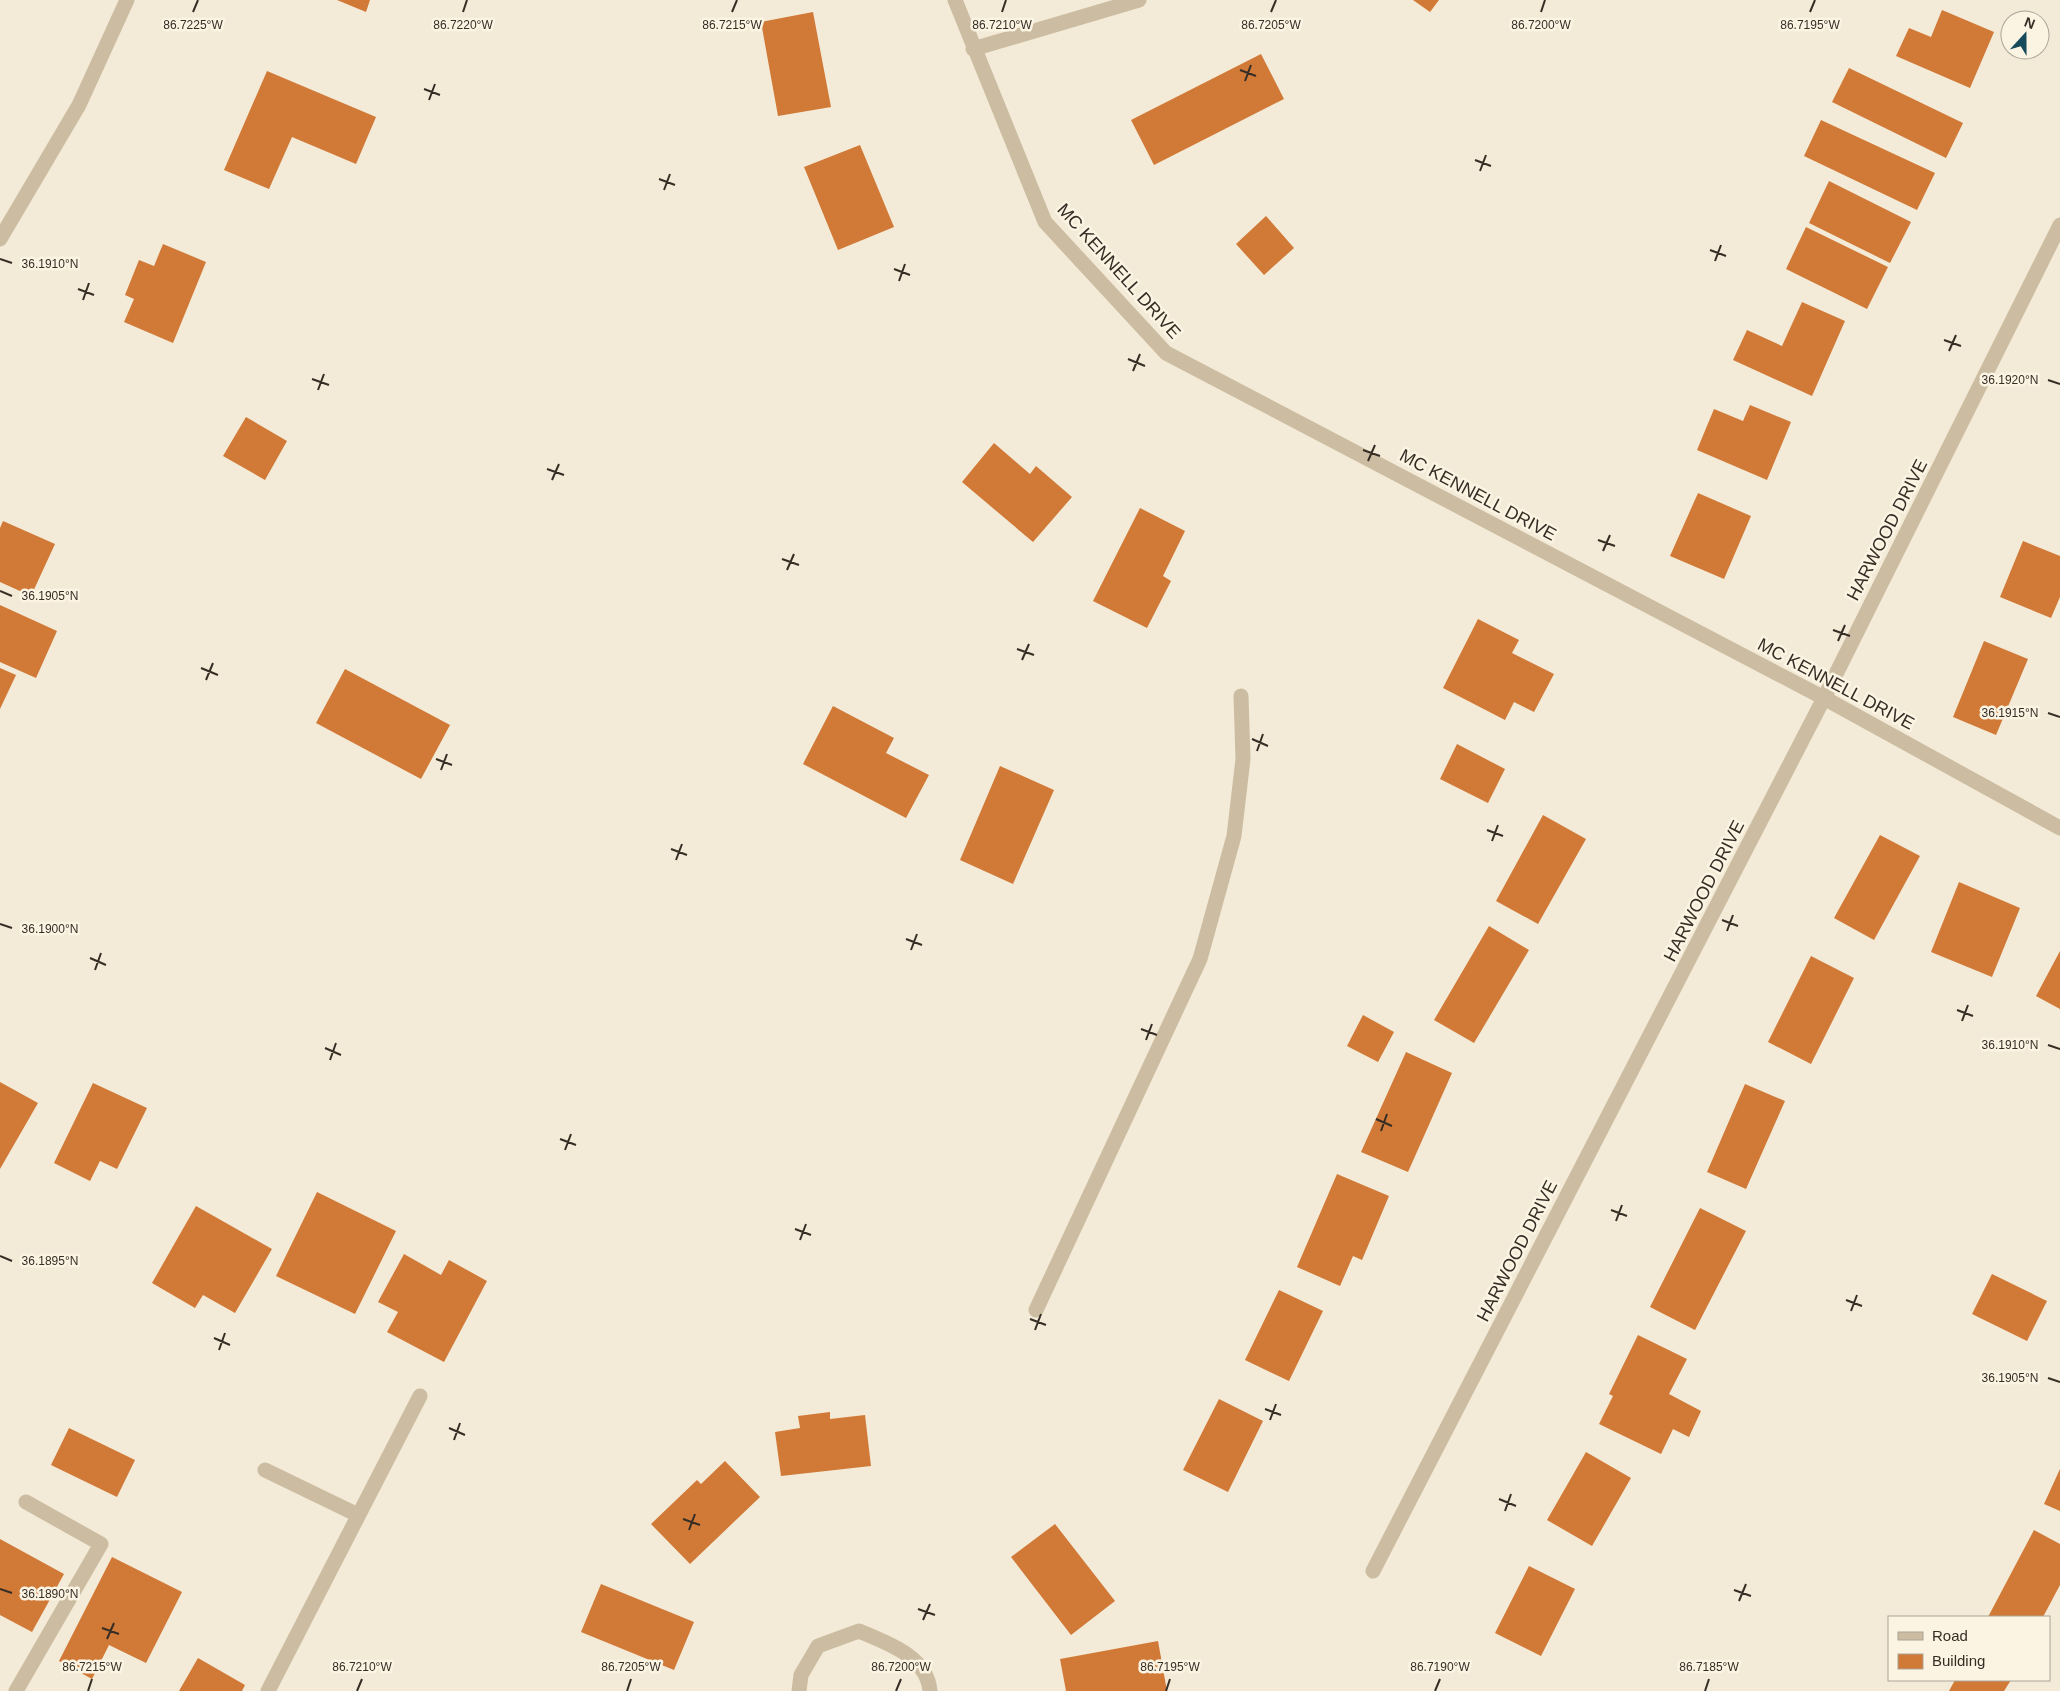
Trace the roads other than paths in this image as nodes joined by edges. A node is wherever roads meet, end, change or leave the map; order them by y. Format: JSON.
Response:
{"nodes":[{"id":1,"x":126,"y":0,"type":"edge"},
{"id":2,"x":955,"y":0,"type":"edge"},
{"id":3,"x":1139,"y":0,"type":"edge"},
{"id":4,"x":973,"y":49,"type":"junction"},
{"id":5,"x":2060,"y":225,"type":"edge"},
{"id":6,"x":0,"y":239,"type":"edge"},
{"id":7,"x":1240,"y":696,"type":"dead end"},
{"id":8,"x":1824,"y":698,"type":"junction"},
{"id":9,"x":2060,"y":828,"type":"edge"},
{"id":10,"x":1036,"y":1310,"type":"dead end"},
{"id":11,"x":420,"y":1396,"type":"dead end"},
{"id":12,"x":265,"y":1470,"type":"dead end"},
{"id":13,"x":26,"y":1502,"type":"dead end"},
{"id":14,"x":358,"y":1516,"type":"junction"},
{"id":15,"x":1373,"y":1570,"type":"dead end"},
{"id":16,"x":16,"y":1691,"type":"edge"},
{"id":17,"x":268,"y":1691,"type":"edge"},
{"id":18,"x":799,"y":1691,"type":"edge"},
{"id":19,"x":930,"y":1691,"type":"edge"}],
"edges":[{"from":1,"to":6,"type":"street"},
{"from":2,"to":4,"type":"street","name":"MC KENNELL DRIVE"},
{"from":3,"to":4,"type":"street"},
{"from":4,"to":8,"type":"street","name":"MC KENNELL DRIVE"},
{"from":5,"to":8,"type":"street","name":"HARWOOD DRIVE"},
{"from":7,"to":10,"type":"street"},
{"from":8,"to":9,"type":"street","name":"MC KENNELL DRIVE"},
{"from":8,"to":15,"type":"street","name":"HARWOOD DRIVE"},
{"from":11,"to":14,"type":"street"},
{"from":12,"to":14,"type":"street"},
{"from":13,"to":16,"type":"street"},
{"from":14,"to":17,"type":"street"},
{"from":18,"to":19,"type":"street"}]}
